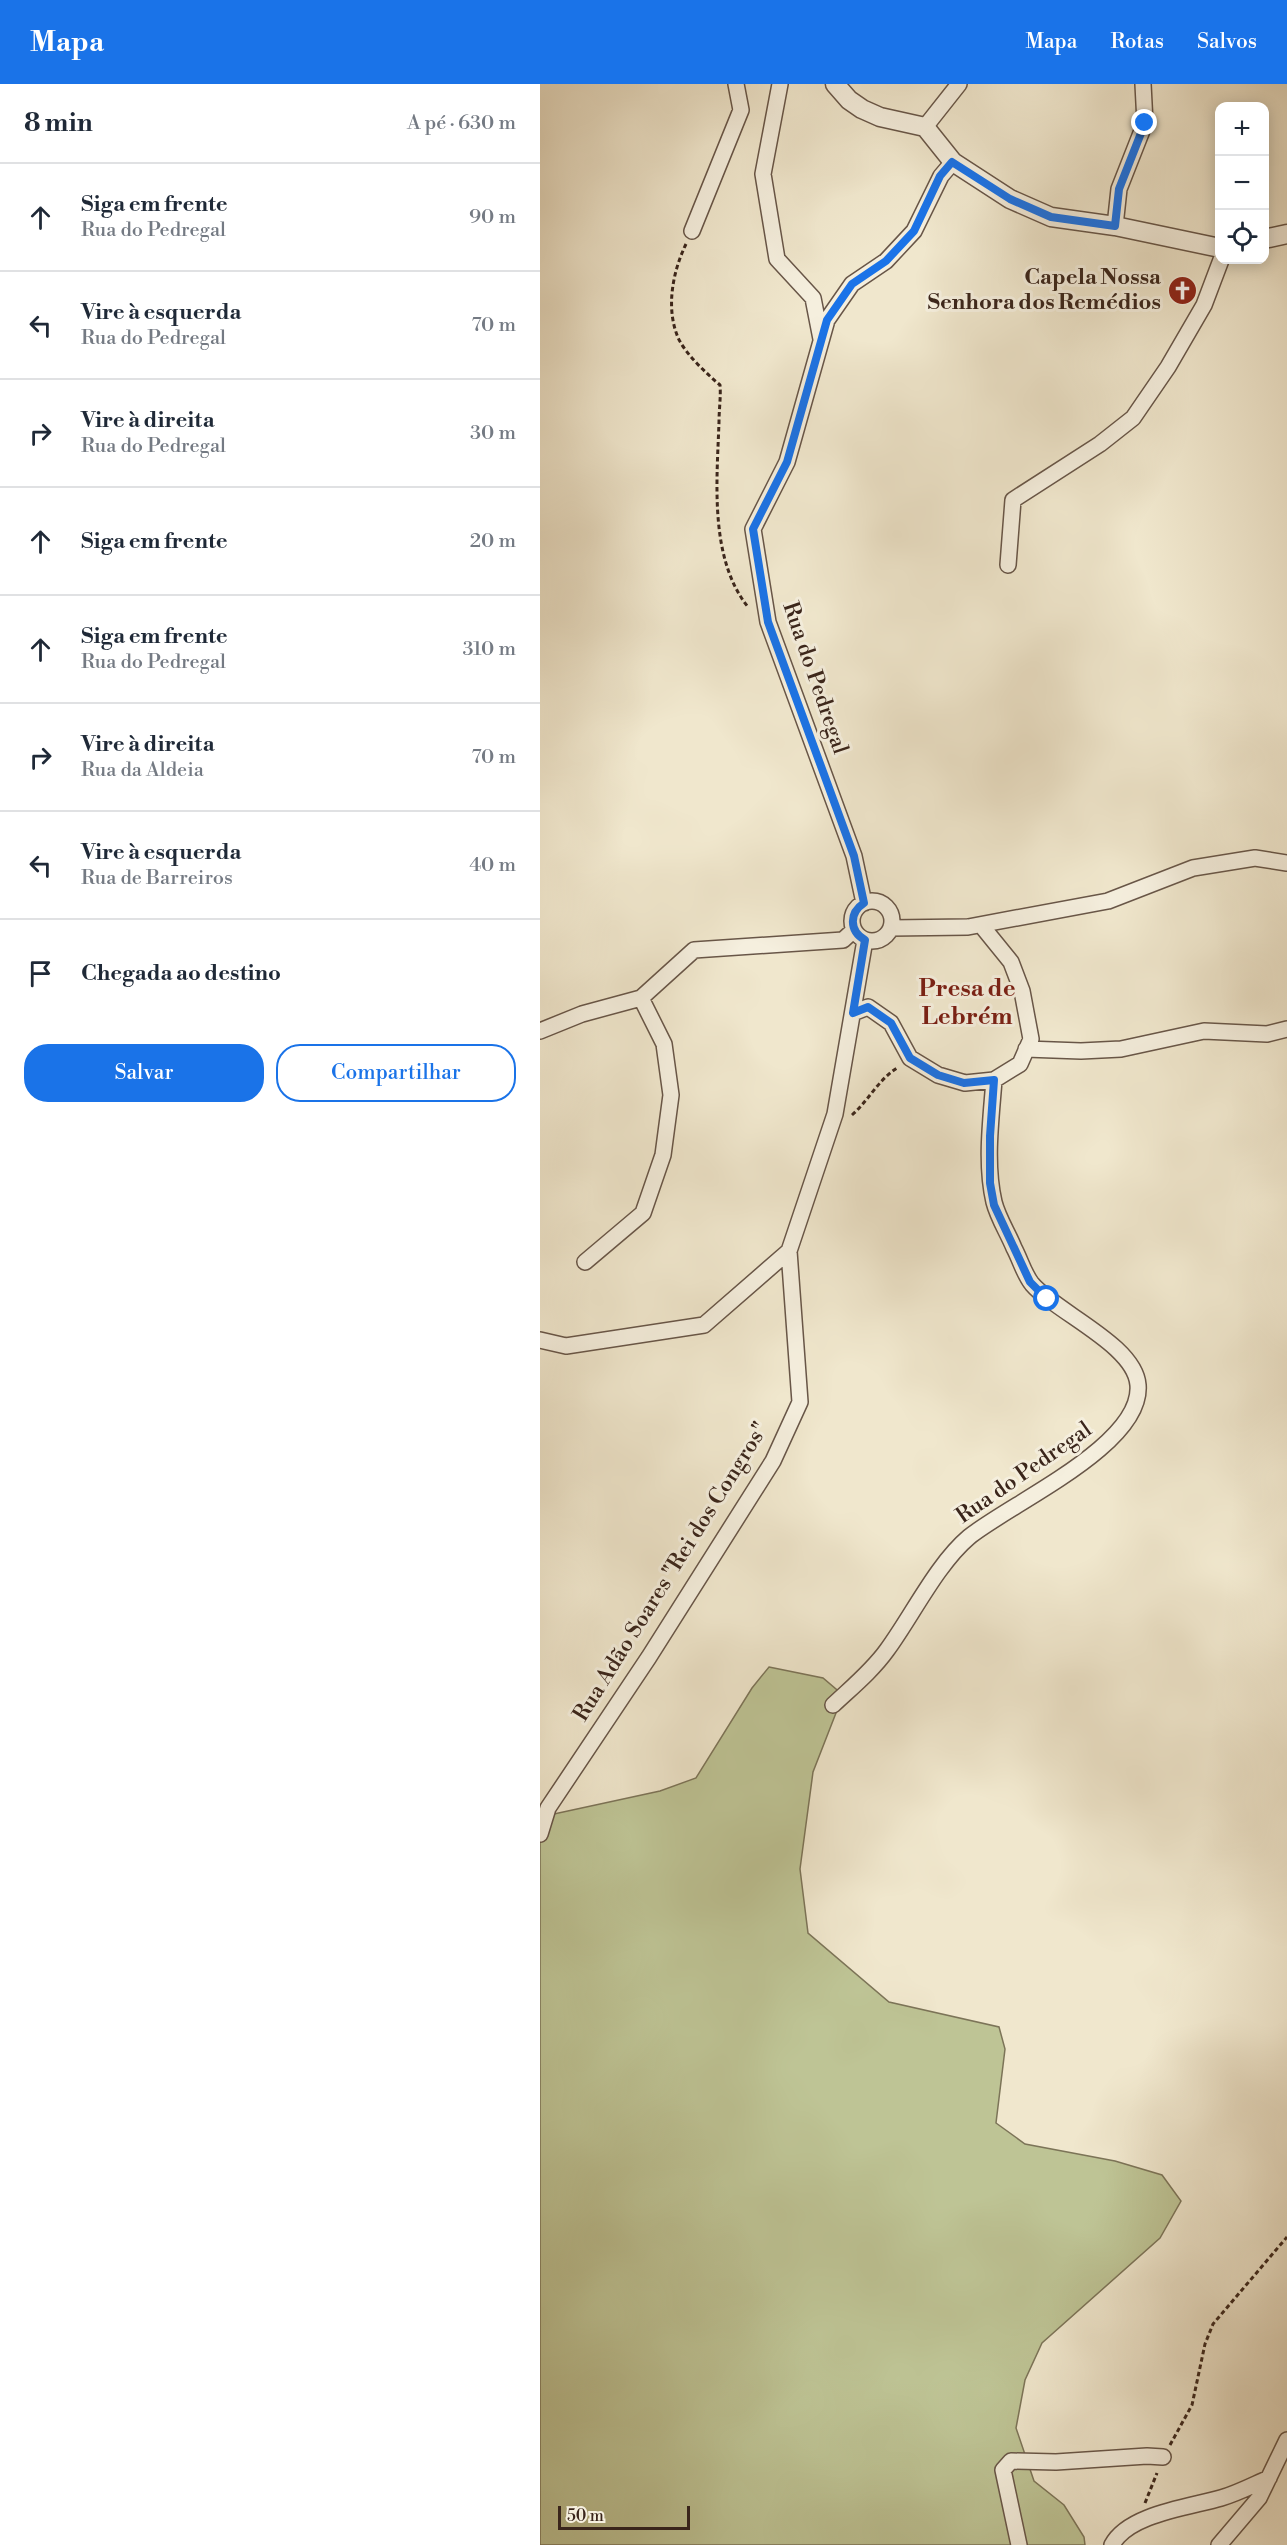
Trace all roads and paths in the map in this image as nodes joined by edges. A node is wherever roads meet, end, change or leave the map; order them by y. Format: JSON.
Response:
{"nodes":[{"id":1,"x":736,"y":84,"type":"edge"},
{"id":2,"x":780,"y":84,"type":"edge"},
{"id":3,"x":835,"y":84,"type":"edge"},
{"id":4,"x":959,"y":84,"type":"edge"},
{"id":5,"x":1143,"y":84,"type":"edge"},
{"id":6,"x":926,"y":127,"type":"junction"},
{"id":7,"x":952,"y":162,"type":"junction"},
{"id":8,"x":1115,"y":226,"type":"junction"},
{"id":9,"x":692,"y":231,"type":"joint"},
{"id":10,"x":1287,"y":234,"type":"edge"},
{"id":11,"x":1269,"y":238,"type":"edge"},
{"id":12,"x":1215,"y":247,"type":"edge"},
{"id":13,"x":1219,"y":264,"type":"edge"},
{"id":14,"x":821,"y":342,"type":"junction"},
{"id":15,"x":1008,"y":566,"type":"dead end"},
{"id":16,"x":768,"y":622,"type":"junction"},
{"id":17,"x":1287,"y":863,"type":"edge"},
{"id":18,"x":864,"y":903,"type":"junction"},
{"id":19,"x":981,"y":925,"type":"junction"},
{"id":20,"x":891,"y":928,"type":"junction"},
{"id":21,"x":860,"y":935,"type":"junction"},
{"id":22,"x":641,"y":998,"type":"junction"},
{"id":23,"x":853,"y":1013,"type":"junction"},
{"id":24,"x":1287,"y":1029,"type":"edge"},
{"id":25,"x":540,"y":1031,"type":"edge"},
{"id":26,"x":1026,"y":1049,"type":"junction"},
{"id":27,"x":910,"y":1058,"type":"junction"},
{"id":28,"x":994,"y":1080,"type":"junction"},
{"id":29,"x":835,"y":1114,"type":"junction"},
{"id":30,"x":789,"y":1251,"type":"junction"},
{"id":31,"x":585,"y":1262,"type":"dead end"},
{"id":32,"x":540,"y":1340,"type":"edge"},
{"id":33,"x":833,"y":1706,"type":"dead end"},
{"id":34,"x":540,"y":1834,"type":"edge"},
{"id":35,"x":1287,"y":2237,"type":"edge"},
{"id":36,"x":1287,"y":2440,"type":"edge"},
{"id":37,"x":1163,"y":2457,"type":"junction"},
{"id":38,"x":1269,"y":2478,"type":"junction"},
{"id":39,"x":1138,"y":2521,"type":"junction"},
{"id":40,"x":1019,"y":2545,"type":"edge"},
{"id":41,"x":1112,"y":2545,"type":"edge"},
{"id":42,"x":1219,"y":2545,"type":"edge"}],
"edges":[{"from":1,"to":9,"type":"street"},
{"from":2,"to":14,"type":"street"},
{"from":3,"to":6,"type":"street"},
{"from":4,"to":6,"type":"street"},
{"from":5,"to":8,"type":"street"},
{"from":6,"to":7,"type":"street"},
{"from":7,"to":8,"type":"street"},
{"from":7,"to":14,"type":"street","name":"Rua do Pedregal"},
{"from":8,"to":12,"type":"street"},
{"from":9,"to":16,"type":"path"},
{"from":10,"to":11,"type":"street"},
{"from":13,"to":15,"type":"street"},
{"from":14,"to":16,"type":"street","name":"Rua do Pedregal"},
{"from":16,"to":18,"type":"street","name":"Rua do Pedregal"},
{"from":17,"to":19,"type":"street"},
{"from":18,"to":20,"type":"street"},
{"from":18,"to":21,"type":"street"},
{"from":19,"to":20,"type":"street"},
{"from":19,"to":26,"type":"street"},
{"from":20,"to":21,"type":"street"},
{"from":21,"to":22,"type":"street"},
{"from":21,"to":23,"type":"street"},
{"from":22,"to":25,"type":"street"},
{"from":22,"to":31,"type":"street"},
{"from":23,"to":27,"type":"street"},
{"from":23,"to":29,"type":"street"},
{"from":24,"to":26,"type":"street"},
{"from":26,"to":28,"type":"street"},
{"from":27,"to":28,"type":"street"},
{"from":27,"to":29,"type":"path"},
{"from":28,"to":33,"type":"street","name":"Rua do Pedregal"},
{"from":29,"to":30,"type":"street"},
{"from":30,"to":32,"type":"street"},
{"from":30,"to":34,"type":"street","name":"Rua Adão Soares \"Rei dos Congros\""},
{"from":35,"to":37,"type":"path"},
{"from":36,"to":38,"type":"street"},
{"from":37,"to":39,"type":"path"},
{"from":37,"to":40,"type":"street"},
{"from":38,"to":39,"type":"street"},
{"from":38,"to":42,"type":"street"},
{"from":39,"to":41,"type":"street"}]}
